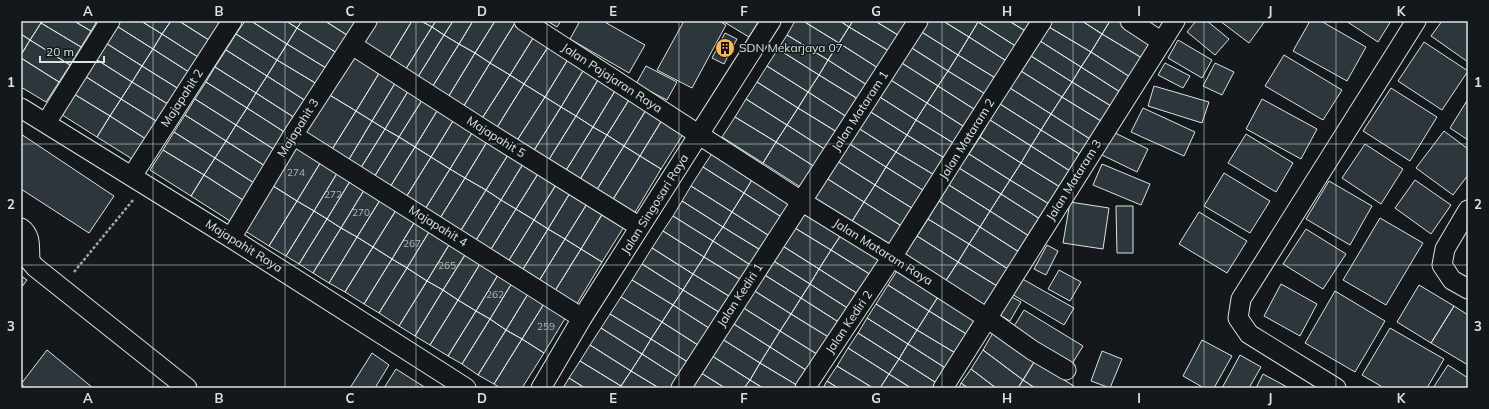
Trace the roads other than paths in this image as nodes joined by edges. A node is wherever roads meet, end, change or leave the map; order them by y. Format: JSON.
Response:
{"nodes":[{"id":1,"x":110,"y":21,"type":"edge"},
{"id":2,"x":232,"y":21,"type":"edge"},
{"id":3,"x":367,"y":21,"type":"edge"},
{"id":4,"x":524,"y":21,"type":"edge"},
{"id":5,"x":771,"y":21,"type":"edge"},
{"id":6,"x":918,"y":21,"type":"edge"},
{"id":7,"x":1042,"y":21,"type":"edge"},
{"id":8,"x":1130,"y":21,"type":"edge"},
{"id":9,"x":1175,"y":21,"type":"edge"},
{"id":10,"x":1416,"y":21,"type":"edge"},
{"id":11,"x":1162,"y":42,"type":"junction"},
{"id":12,"x":352,"y":45,"type":"junction"},
{"id":13,"x":21,"y":108,"type":"edge"},
{"id":14,"x":46,"y":123,"type":"junction"},
{"id":15,"x":293,"y":135,"type":"junction"},
{"id":16,"x":699,"y":135,"type":"junction"},
{"id":17,"x":139,"y":180,"type":"junction"},
{"id":18,"x":801,"y":202,"type":"junction"},
{"id":19,"x":1468,"y":210,"type":"edge"},
{"id":20,"x":640,"y":227,"type":"junction"},
{"id":21,"x":21,"y":228,"type":"edge"},
{"id":22,"x":231,"y":238,"type":"junction"},
{"id":23,"x":892,"y":257,"type":"junction"},
{"id":24,"x":1468,"y":289,"type":"edge"},
{"id":25,"x":582,"y":318,"type":"junction"},
{"id":26,"x":987,"y":318,"type":"junction"},
{"id":27,"x":1066,"y":370,"type":"dead end"},
{"id":28,"x":459,"y":386,"type":"edge"},
{"id":29,"x":187,"y":388,"type":"edge"},
{"id":30,"x":541,"y":388,"type":"edge"},
{"id":31,"x":680,"y":388,"type":"edge"},
{"id":32,"x":805,"y":388,"type":"edge"},
{"id":33,"x":943,"y":388,"type":"edge"},
{"id":34,"x":1336,"y":388,"type":"edge"}],
"edges":[{"from":1,"to":14,"type":"street"},
{"from":2,"to":17,"type":"street","name":"Majapahit 2"},
{"from":3,"to":12,"type":"street","name":"Majapahit 3"},
{"from":4,"to":16,"type":"street","name":"Jalan Pajajaran Raya"},
{"from":5,"to":16,"type":"street","name":"Jalan Singosari Raya"},
{"from":6,"to":18,"type":"street","name":"Jalan Mataram 1"},
{"from":7,"to":23,"type":"street","name":"Jalan Mataram 2"},
{"from":8,"to":11,"type":"street"},
{"from":9,"to":11,"type":"street","name":"Jalan Mataram 3"},
{"from":10,"to":34,"type":"street"},
{"from":11,"to":26,"type":"street","name":"Jalan Mataram 3"},
{"from":12,"to":15,"type":"street","name":"Majapahit 3"},
{"from":12,"to":20,"type":"street","name":"Majapahit 5"},
{"from":13,"to":14,"type":"street","name":"Majapahit Raya"},
{"from":14,"to":17,"type":"street","name":"Majapahit Raya"},
{"from":15,"to":22,"type":"street","name":"Majapahit 3"},
{"from":15,"to":25,"type":"street","name":"Majapahit 4"},
{"from":16,"to":18,"type":"street","name":"Jalan Mataram Raya"},
{"from":16,"to":20,"type":"street","name":"Jalan Singosari Raya"},
{"from":17,"to":22,"type":"street","name":"Majapahit Raya"},
{"from":18,"to":23,"type":"street","name":"Jalan Mataram Raya"},
{"from":18,"to":31,"type":"street","name":"Jalan Kediri 1"},
{"from":19,"to":24,"type":"street"},
{"from":20,"to":25,"type":"street","name":"Jalan Singosari Raya"},
{"from":21,"to":29,"type":"street"},
{"from":22,"to":28,"type":"street","name":"Majapahit Raya"},
{"from":23,"to":26,"type":"street","name":"Jalan Mataram Raya"},
{"from":23,"to":32,"type":"street","name":"Jalan Kediri 2"},
{"from":25,"to":30,"type":"street","name":"Jalan Singosari Raya"},
{"from":26,"to":27,"type":"street","name":"Jalan Mataram Raya"},
{"from":26,"to":33,"type":"street","name":"Jalan Mataram 3"}]}
